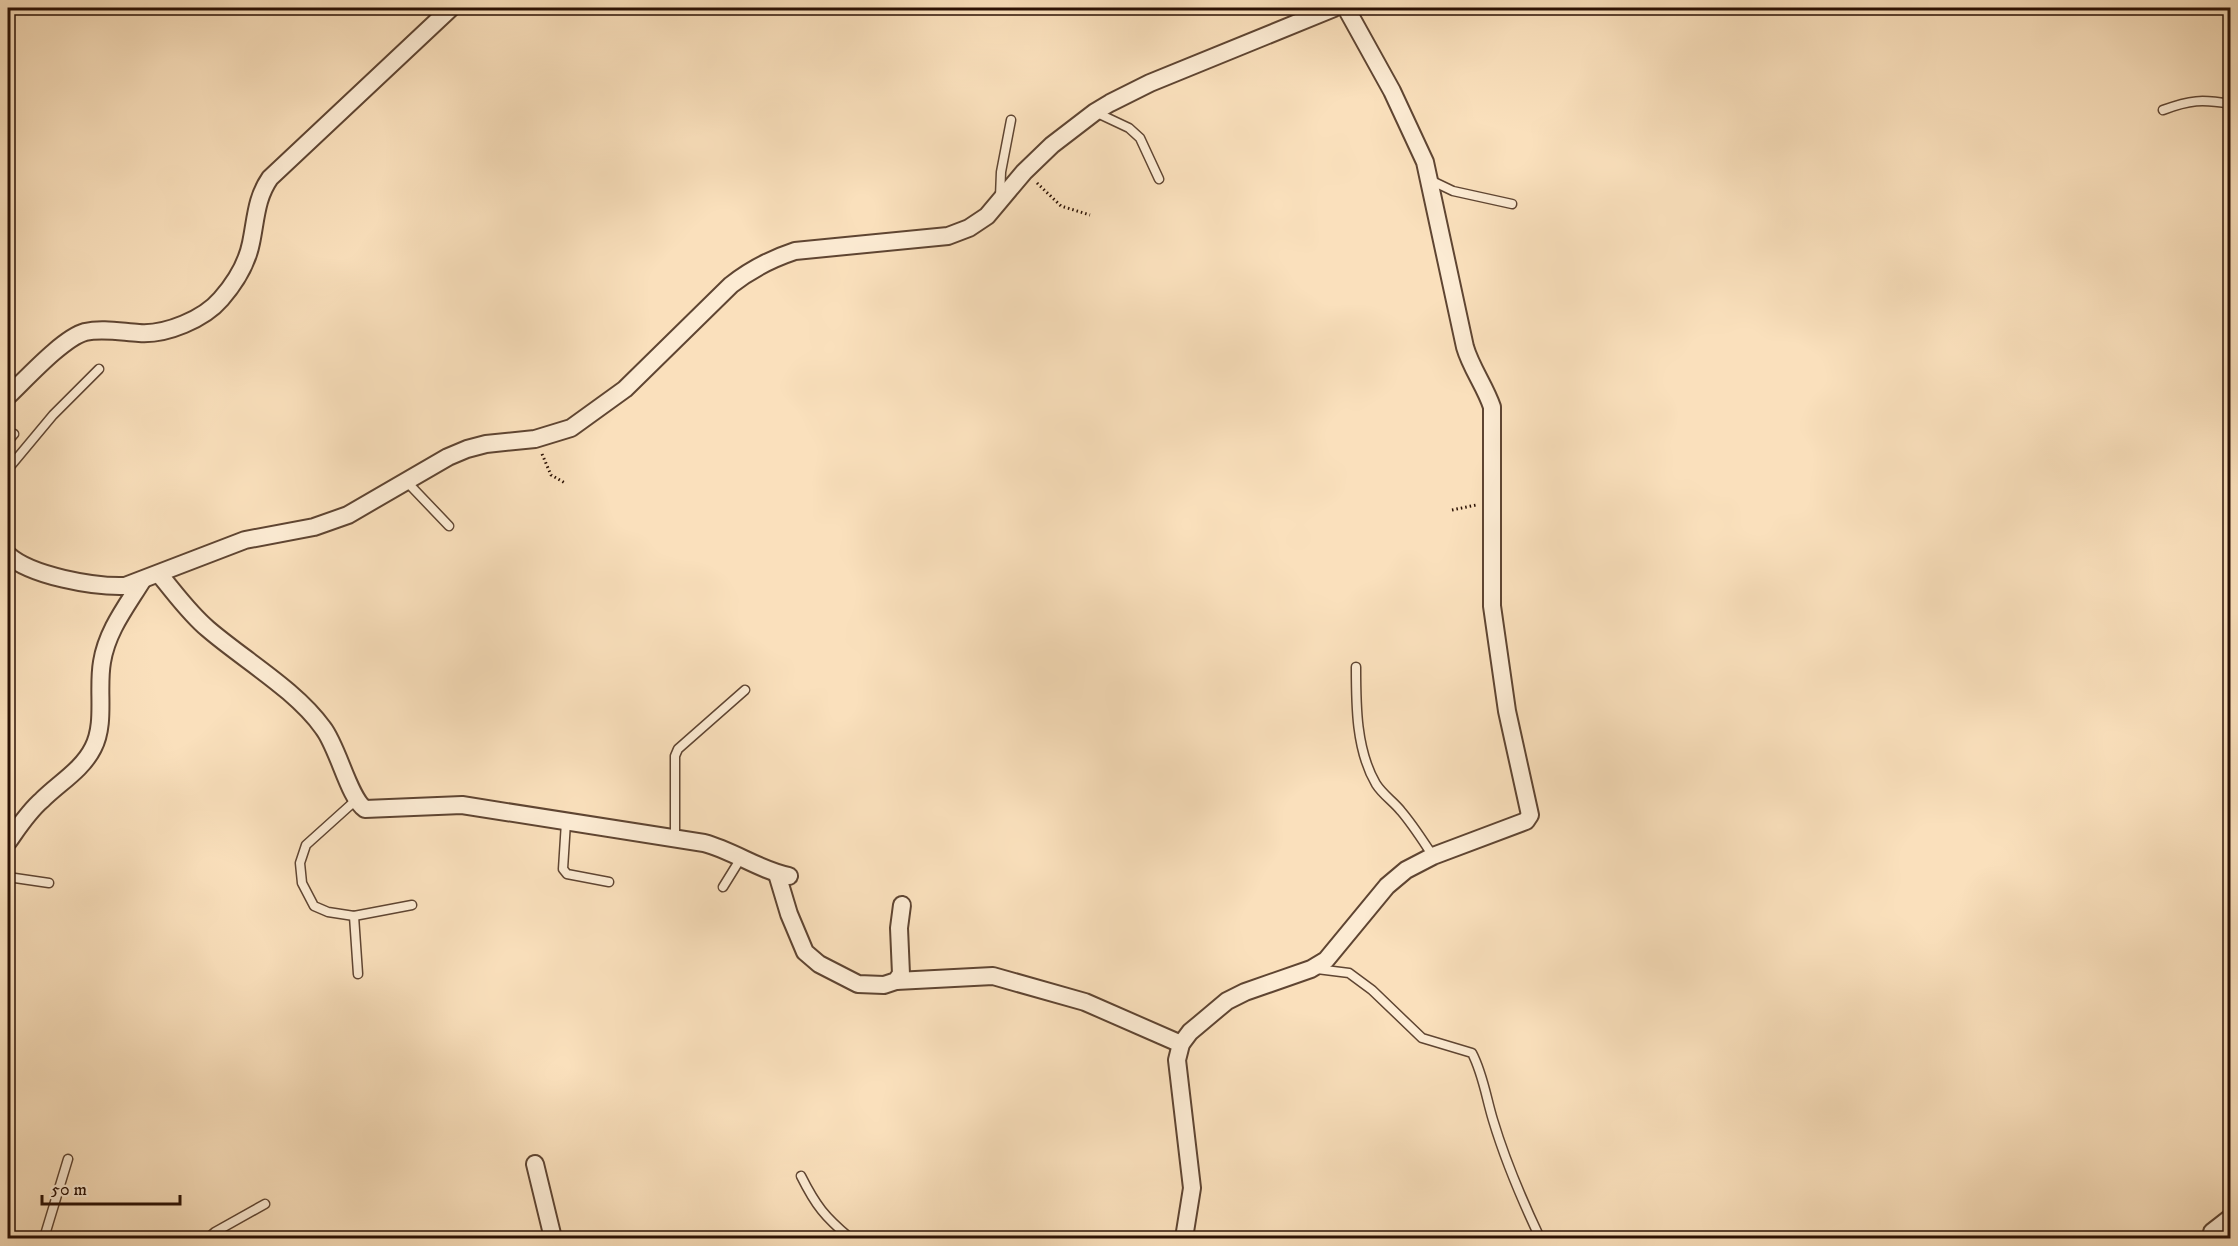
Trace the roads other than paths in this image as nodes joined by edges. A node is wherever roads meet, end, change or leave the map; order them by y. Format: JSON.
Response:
{"nodes":[{"id":1,"x":451,"y":8,"type":"edge"},
{"id":2,"x":1334,"y":8,"type":"edge"},
{"id":3,"x":1346,"y":8,"type":"edge"},
{"id":4,"x":2230,"y":104,"type":"edge"},
{"id":5,"x":2163,"y":111,"type":"dead end"},
{"id":6,"x":1095,"y":112,"type":"junction"},
{"id":7,"x":1011,"y":120,"type":"dead end"},
{"id":8,"x":1159,"y":179,"type":"dead end"},
{"id":9,"x":1430,"y":180,"type":"junction"},
{"id":10,"x":1000,"y":200,"type":"junction"},
{"id":11,"x":1512,"y":204,"type":"dead end"},
{"id":12,"x":99,"y":369,"type":"dead end"},
{"id":13,"x":8,"y":396,"type":"edge"},
{"id":14,"x":14,"y":434,"type":"dead end"},
{"id":15,"x":8,"y":441,"type":"edge"},
{"id":16,"x":8,"y":469,"type":"edge"},
{"id":17,"x":406,"y":481,"type":"junction"},
{"id":18,"x":448,"y":525,"type":"dead end"},
{"id":19,"x":8,"y":555,"type":"edge"},
{"id":20,"x":159,"y":574,"type":"junction"},
{"id":21,"x":142,"y":581,"type":"junction"},
{"id":22,"x":1356,"y":667,"type":"dead end"},
{"id":23,"x":745,"y":690,"type":"dead end"},
{"id":24,"x":356,"y":800,"type":"junction"},
{"id":25,"x":566,"y":822,"type":"junction"},
{"id":26,"x":675,"y":838,"type":"junction"},
{"id":27,"x":8,"y":842,"type":"edge"},
{"id":28,"x":1433,"y":856,"type":"junction"},
{"id":29,"x":741,"y":858,"type":"junction"},
{"id":30,"x":8,"y":877,"type":"edge"},
{"id":31,"x":609,"y":882,"type":"dead end"},
{"id":32,"x":49,"y":883,"type":"dead end"},
{"id":33,"x":723,"y":887,"type":"dead end"},
{"id":34,"x":412,"y":905,"type":"dead end"},
{"id":35,"x":902,"y":905,"type":"dead end"},
{"id":36,"x":354,"y":916,"type":"junction"},
{"id":37,"x":1311,"y":969,"type":"junction"},
{"id":38,"x":358,"y":974,"type":"dead end"},
{"id":39,"x":896,"y":981,"type":"junction"},
{"id":40,"x":1180,"y":1044,"type":"junction"},
{"id":41,"x":68,"y":1159,"type":"dead end"},
{"id":42,"x":535,"y":1164,"type":"dead end"},
{"id":43,"x":801,"y":1176,"type":"dead end"},
{"id":44,"x":265,"y":1204,"type":"dead end"},
{"id":45,"x":2230,"y":1218,"type":"edge"},
{"id":46,"x":2212,"y":1232,"type":"dead end"},
{"id":47,"x":44,"y":1239,"type":"edge"},
{"id":48,"x":208,"y":1239,"type":"edge"},
{"id":49,"x":553,"y":1239,"type":"edge"},
{"id":50,"x":850,"y":1239,"type":"edge"},
{"id":51,"x":1184,"y":1239,"type":"edge"},
{"id":52,"x":1540,"y":1239,"type":"edge"}],
"edges":[{"from":1,"to":13,"type":"street"},
{"from":2,"to":6,"type":"street"},
{"from":3,"to":9,"type":"street"},
{"from":4,"to":5,"type":"lane"},
{"from":6,"to":8,"type":"lane"},
{"from":6,"to":10,"type":"street"},
{"from":7,"to":10,"type":"lane"},
{"from":9,"to":11,"type":"lane"},
{"from":9,"to":28,"type":"street"},
{"from":10,"to":17,"type":"street"},
{"from":12,"to":16,"type":"lane"},
{"from":14,"to":15,"type":"lane"},
{"from":17,"to":18,"type":"lane"},
{"from":17,"to":20,"type":"street"},
{"from":19,"to":21,"type":"street"},
{"from":20,"to":21,"type":"street"},
{"from":20,"to":24,"type":"street"},
{"from":21,"to":27,"type":"street"},
{"from":22,"to":28,"type":"lane"},
{"from":23,"to":26,"type":"lane"},
{"from":24,"to":25,"type":"street"},
{"from":24,"to":36,"type":"lane"},
{"from":25,"to":26,"type":"street"},
{"from":25,"to":31,"type":"lane"},
{"from":26,"to":29,"type":"street"},
{"from":28,"to":37,"type":"street"},
{"from":29,"to":33,"type":"lane"},
{"from":29,"to":39,"type":"street"},
{"from":30,"to":32,"type":"lane"},
{"from":34,"to":36,"type":"lane"},
{"from":35,"to":39,"type":"street"},
{"from":36,"to":38,"type":"lane"},
{"from":37,"to":40,"type":"street"},
{"from":37,"to":52,"type":"lane"},
{"from":39,"to":40,"type":"street"},
{"from":40,"to":51,"type":"street"},
{"from":41,"to":47,"type":"lane"},
{"from":42,"to":49,"type":"street"},
{"from":43,"to":50,"type":"lane"},
{"from":44,"to":48,"type":"lane"},
{"from":45,"to":46,"type":"street"}]}
